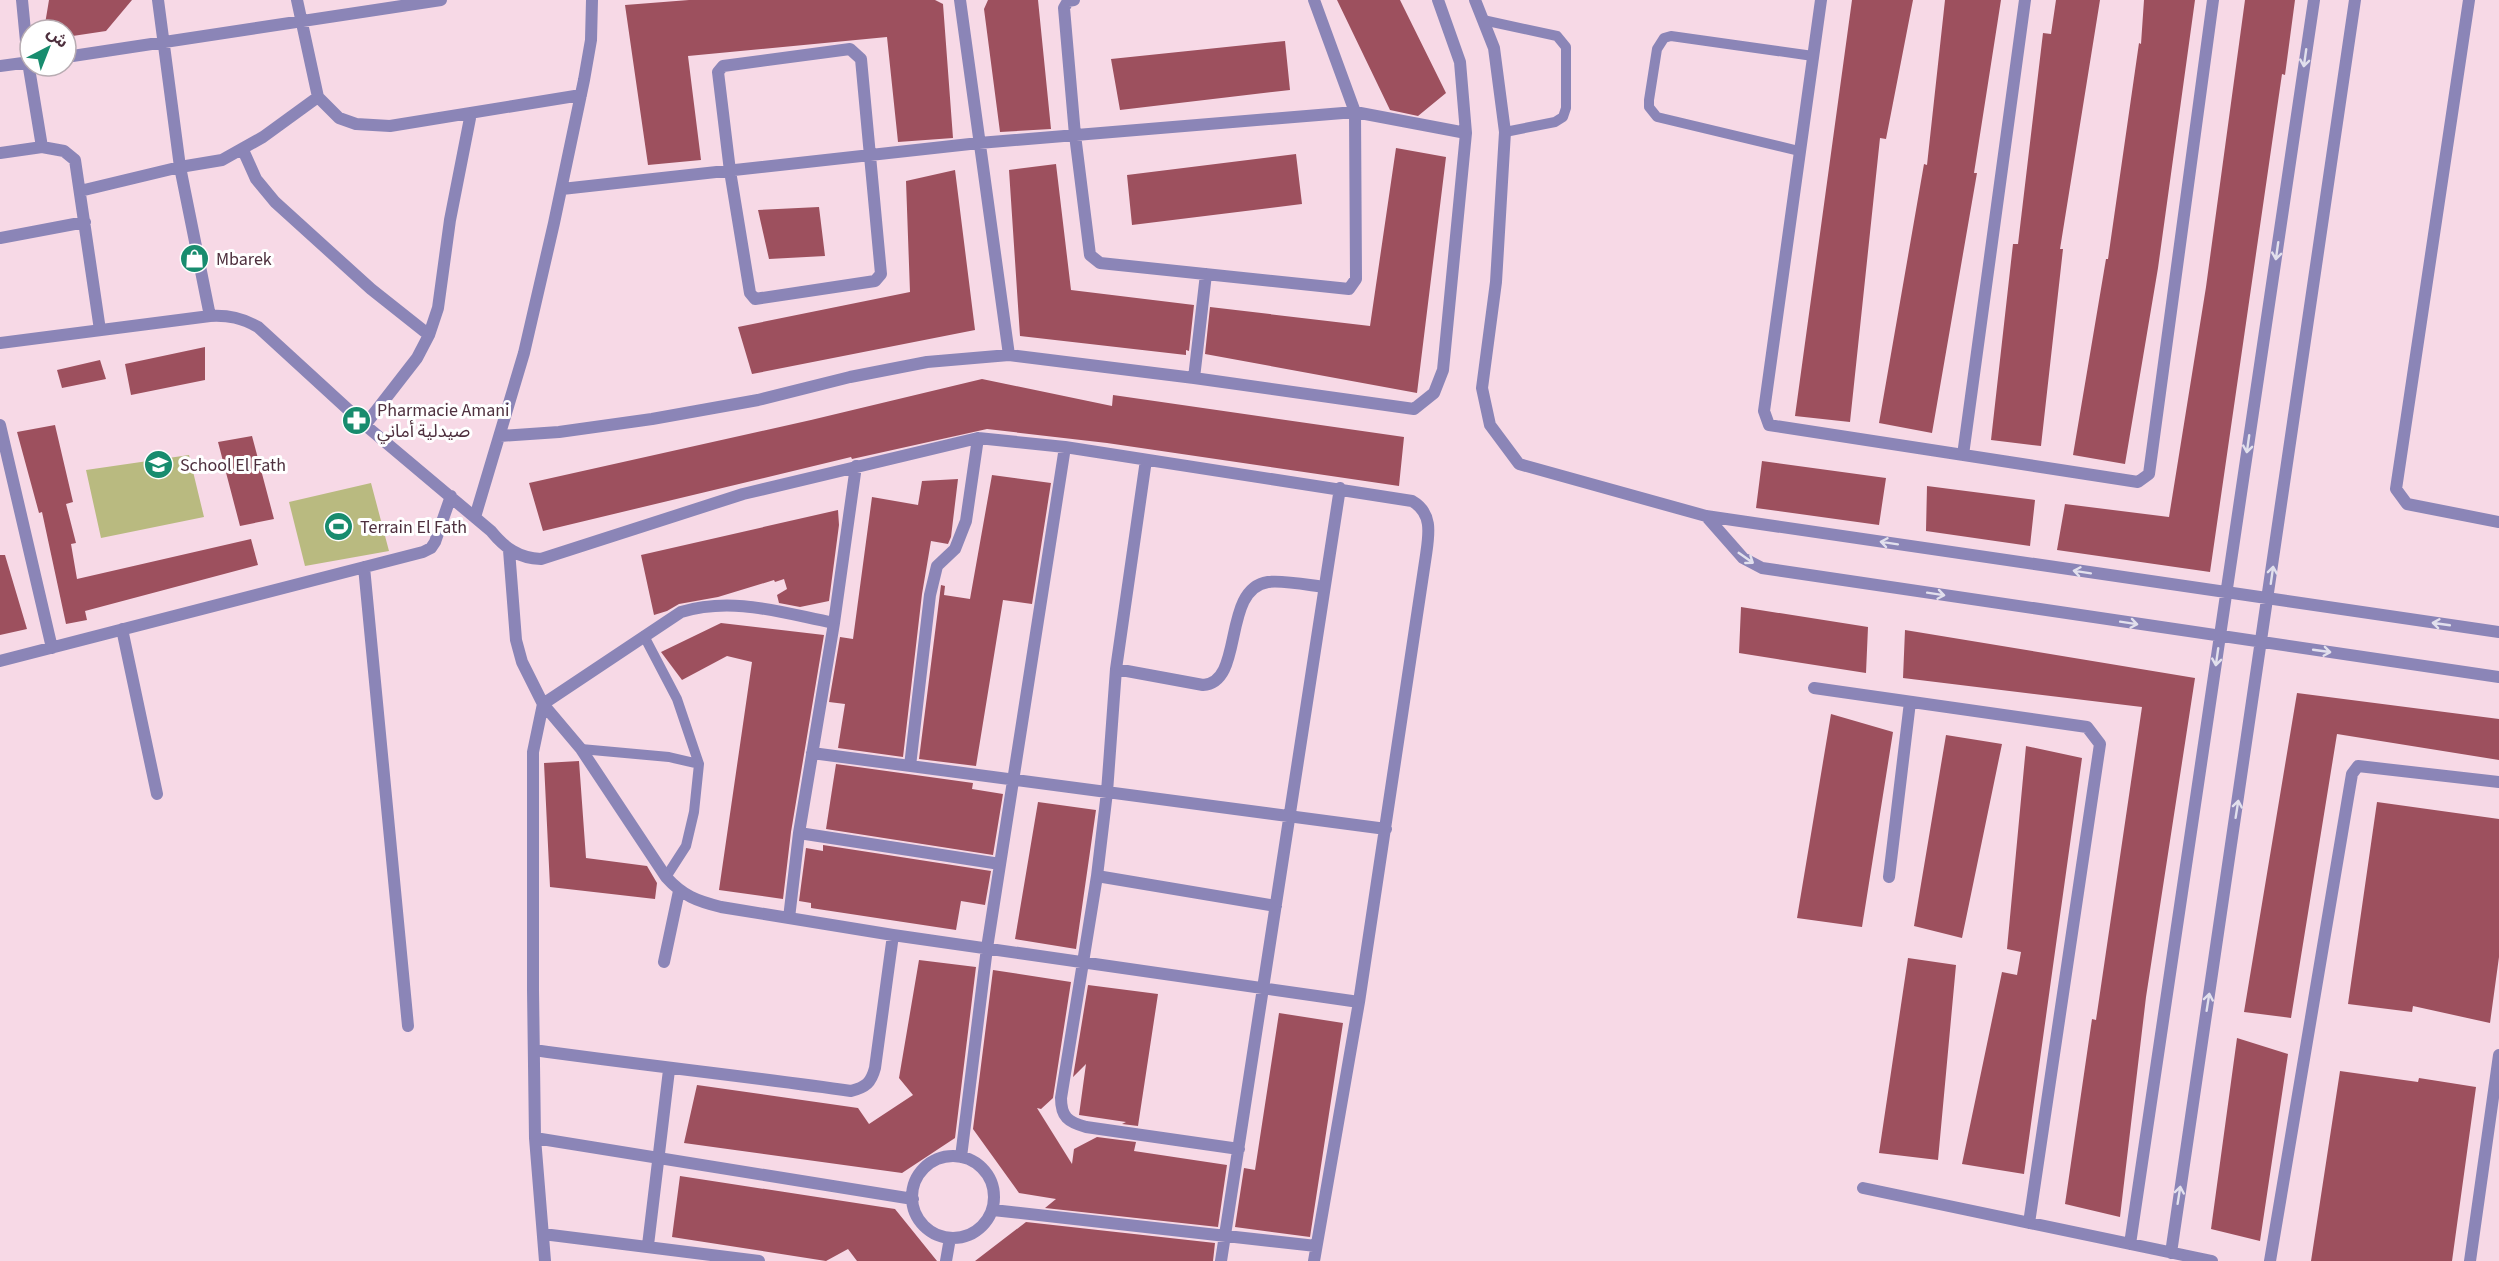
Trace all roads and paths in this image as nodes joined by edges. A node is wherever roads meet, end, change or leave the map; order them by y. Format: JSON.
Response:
{"nodes":[{"id":1,"x":22,"y":0,"type":"edge"},
{"id":2,"x":158,"y":0,"type":"edge"},
{"id":3,"x":297,"y":0,"type":"edge"},
{"id":4,"x":441,"y":0,"type":"edge"},
{"id":5,"x":592,"y":0,"type":"edge"},
{"id":6,"x":960,"y":0,"type":"edge"},
{"id":7,"x":1074,"y":0,"type":"edge"},
{"id":8,"x":1314,"y":0,"type":"edge"},
{"id":9,"x":1438,"y":0,"type":"edge"},
{"id":10,"x":1475,"y":0,"type":"edge"},
{"id":11,"x":1821,"y":0,"type":"edge"},
{"id":12,"x":2025,"y":0,"type":"edge"},
{"id":13,"x":2213,"y":0,"type":"edge"},
{"id":14,"x":2314,"y":0,"type":"edge"},
{"id":15,"x":2355,"y":0,"type":"edge"},
{"id":16,"x":2469,"y":0,"type":"edge"},
{"id":17,"x":24,"y":18,"type":"edge"},
{"id":18,"x":1483,"y":20,"type":"junction"},
{"id":19,"x":302,"y":21,"type":"junction"},
{"id":20,"x":163,"y":43,"type":"junction"},
{"id":21,"x":78,"y":55,"type":"edge"},
{"id":22,"x":1813,"y":56,"type":"junction"},
{"id":23,"x":18,"y":64,"type":"edge"},
{"id":24,"x":0,"y":66,"type":"edge"},
{"id":25,"x":31,"y":78,"type":"edge"},
{"id":26,"x":581,"y":95,"type":"junction"},
{"id":27,"x":318,"y":97,"type":"junction"},
{"id":28,"x":1355,"y":112,"type":"junction"},
{"id":29,"x":471,"y":113,"type":"junction"},
{"id":30,"x":1505,"y":132,"type":"junction"},
{"id":31,"x":1466,"y":133,"type":"junction"},
{"id":32,"x":1075,"y":135,"type":"junction"},
{"id":33,"x":980,"y":143,"type":"junction"},
{"id":34,"x":42,"y":147,"type":"junction"},
{"id":35,"x":243,"y":150,"type":"junction"},
{"id":36,"x":1799,"y":151,"type":"junction"},
{"id":37,"x":0,"y":153,"type":"edge"},
{"id":38,"x":870,"y":155,"type":"junction"},
{"id":39,"x":180,"y":167,"type":"junction"},
{"id":40,"x":730,"y":171,"type":"junction"},
{"id":41,"x":562,"y":189,"type":"junction"},
{"id":42,"x":80,"y":191,"type":"junction"},
{"id":43,"x":85,"y":222,"type":"junction"},
{"id":44,"x":0,"y":238,"type":"edge"},
{"id":45,"x":1206,"y":274,"type":"junction"},
{"id":46,"x":210,"y":316,"type":"junction"},
{"id":47,"x":100,"y":330,"type":"junction"},
{"id":48,"x":429,"y":334,"type":"junction"},
{"id":49,"x":0,"y":344,"type":"edge"},
{"id":50,"x":1009,"y":355,"type":"junction"},
{"id":51,"x":1194,"y":378,"type":"junction"},
{"id":52,"x":0,"y":425,"type":"edge"},
{"id":53,"x":365,"y":425,"type":"junction"},
{"id":54,"x":500,"y":436,"type":"junction"},
{"id":55,"x":978,"y":438,"type":"junction"},
{"id":56,"x":1065,"y":447,"type":"junction"},
{"id":57,"x":1963,"y":455,"type":"junction"},
{"id":58,"x":1146,"y":460,"type":"junction"},
{"id":59,"x":856,"y":466,"type":"junction"},
{"id":60,"x":1340,"y":488,"type":"junction"},
{"id":61,"x":451,"y":496,"type":"junction"},
{"id":62,"x":1706,"y":516,"type":"junction"},
{"id":63,"x":475,"y":517,"type":"junction"},
{"id":64,"x":2499,"y":522,"type":"edge"},
{"id":65,"x":509,"y":550,"type":"junction"},
{"id":66,"x":364,"y":567,"type":"junction"},
{"id":67,"x":1324,"y":587,"type":"junction"},
{"id":68,"x":2225,"y":593,"type":"junction"},
{"id":69,"x":2268,"y":599,"type":"junction"},
{"id":70,"x":834,"y":623,"type":"junction"},
{"id":71,"x":122,"y":629,"type":"junction"},
{"id":72,"x":2499,"y":632,"type":"edge"},
{"id":73,"x":644,"y":636,"type":"junction"},
{"id":74,"x":2220,"y":636,"type":"junction"},
{"id":75,"x":2262,"y":642,"type":"junction"},
{"id":76,"x":52,"y":648,"type":"junction"},
{"id":77,"x":0,"y":661,"type":"edge"},
{"id":78,"x":1116,"y":669,"type":"junction"},
{"id":79,"x":2499,"y":677,"type":"edge"},
{"id":80,"x":1814,"y":688,"type":"dead end"},
{"id":81,"x":1910,"y":702,"type":"junction"},
{"id":82,"x":543,"y":704,"type":"junction"},
{"id":83,"x":581,"y":749,"type":"junction"},
{"id":84,"x":812,"y":753,"type":"junction"},
{"id":85,"x":699,"y":764,"type":"junction"},
{"id":86,"x":910,"y":766,"type":"junction"},
{"id":87,"x":1015,"y":778,"type":"junction"},
{"id":88,"x":2499,"y":782,"type":"edge"},
{"id":89,"x":1107,"y":792,"type":"junction"},
{"id":90,"x":157,"y":794,"type":"dead end"},
{"id":91,"x":1290,"y":816,"type":"junction"},
{"id":92,"x":1386,"y":829,"type":"junction"},
{"id":93,"x":799,"y":833,"type":"junction"},
{"id":94,"x":1000,"y":864,"type":"junction"},
{"id":95,"x":1097,"y":876,"type":"junction"},
{"id":96,"x":666,"y":877,"type":"junction"},
{"id":97,"x":1889,"y":877,"type":"dead end"},
{"id":98,"x":679,"y":891,"type":"junction"},
{"id":99,"x":1276,"y":906,"type":"junction"},
{"id":100,"x":789,"y":918,"type":"junction"},
{"id":101,"x":893,"y":936,"type":"junction"},
{"id":102,"x":987,"y":948,"type":"junction"},
{"id":103,"x":664,"y":962,"type":"dead end"},
{"id":104,"x":1083,"y":964,"type":"junction"},
{"id":105,"x":1264,"y":987,"type":"junction"},
{"id":106,"x":1359,"y":1002,"type":"junction"},
{"id":107,"x":408,"y":1026,"type":"dead end"},
{"id":108,"x":534,"y":1050,"type":"junction"},
{"id":109,"x":2499,"y":1055,"type":"edge"},
{"id":110,"x":669,"y":1070,"type":"junction"},
{"id":111,"x":535,"y":1138,"type":"junction"},
{"id":112,"x":1239,"y":1149,"type":"junction"},
{"id":113,"x":657,"y":1157,"type":"junction"},
{"id":114,"x":961,"y":1157,"type":"junction"},
{"id":115,"x":1863,"y":1188,"type":"dead end"},
{"id":116,"x":913,"y":1199,"type":"junction"},
{"id":117,"x":993,"y":1210,"type":"junction"},
{"id":118,"x":2029,"y":1223,"type":"junction"},
{"id":119,"x":543,"y":1234,"type":"junction"},
{"id":120,"x":1225,"y":1234,"type":"junction"},
{"id":121,"x":950,"y":1238,"type":"junction"},
{"id":122,"x":2130,"y":1244,"type":"junction"},
{"id":123,"x":648,"y":1245,"type":"junction"},
{"id":124,"x":1316,"y":1246,"type":"junction"},
{"id":125,"x":2171,"y":1253,"type":"junction"},
{"id":126,"x":545,"y":1261,"type":"edge"},
{"id":127,"x":759,"y":1261,"type":"edge"},
{"id":128,"x":946,"y":1261,"type":"edge"},
{"id":129,"x":1221,"y":1261,"type":"edge"},
{"id":130,"x":1314,"y":1261,"type":"edge"},
{"id":131,"x":2212,"y":1261,"type":"edge"},
{"id":132,"x":2270,"y":1261,"type":"edge"},
{"id":133,"x":2470,"y":1261,"type":"edge"}],
"edges":[{"from":1,"to":17,"type":"street"},
{"from":2,"to":20,"type":"street"},
{"from":3,"to":19,"type":"street"},
{"from":4,"to":19,"type":"street"},
{"from":5,"to":26,"type":"street"},
{"from":6,"to":33,"type":"street"},
{"from":7,"to":32,"type":"street"},
{"from":8,"to":28,"type":"street"},
{"from":9,"to":31,"type":"street"},
{"from":10,"to":18,"type":"street"},
{"from":11,"to":22,"type":"street"},
{"from":12,"to":57,"type":"street"},
{"from":13,"to":57,"type":"street"},
{"from":14,"to":68,"type":"street","one_way":true},
{"from":69,"to":15,"type":"street","one_way":true},
{"from":16,"to":64,"type":"street"},
{"from":18,"to":30,"type":"street"},
{"from":18,"to":30,"type":"lane"},
{"from":19,"to":20,"type":"street"},
{"from":19,"to":27,"type":"street"},
{"from":20,"to":21,"type":"street"},
{"from":20,"to":39,"type":"street"},
{"from":22,"to":36,"type":"street"},
{"from":22,"to":36,"type":"lane"},
{"from":23,"to":24,"type":"street"},
{"from":25,"to":34,"type":"street"},
{"from":26,"to":29,"type":"street"},
{"from":26,"to":41,"type":"street"},
{"from":27,"to":29,"type":"street"},
{"from":27,"to":35,"type":"street"},
{"from":28,"to":31,"type":"street"},
{"from":28,"to":32,"type":"street"},
{"from":28,"to":45,"type":"street"},
{"from":29,"to":48,"type":"street"},
{"from":30,"to":62,"type":"street"},
{"from":31,"to":51,"type":"street"},
{"from":32,"to":33,"type":"street"},
{"from":32,"to":45,"type":"street"},
{"from":33,"to":38,"type":"street"},
{"from":33,"to":50,"type":"street"},
{"from":34,"to":37,"type":"street"},
{"from":34,"to":42,"type":"street"},
{"from":35,"to":39,"type":"street"},
{"from":35,"to":48,"type":"street"},
{"from":36,"to":57,"type":"street"},
{"from":38,"to":40,"type":"street"},
{"from":38,"to":40,"type":"street"},
{"from":38,"to":40,"type":"street"},
{"from":39,"to":42,"type":"street"},
{"from":39,"to":46,"type":"street"},
{"from":40,"to":41,"type":"street"},
{"from":41,"to":54,"type":"street"},
{"from":42,"to":43,"type":"street"},
{"from":43,"to":44,"type":"street"},
{"from":43,"to":47,"type":"street"},
{"from":45,"to":51,"type":"street"},
{"from":46,"to":47,"type":"street"},
{"from":46,"to":53,"type":"street"},
{"from":47,"to":49,"type":"street"},
{"from":48,"to":53,"type":"street"},
{"from":50,"to":51,"type":"street"},
{"from":50,"to":54,"type":"street"},
{"from":52,"to":76,"type":"street"},
{"from":53,"to":61,"type":"street"},
{"from":54,"to":63,"type":"street"},
{"from":55,"to":56,"type":"street"},
{"from":55,"to":59,"type":"street"},
{"from":55,"to":86,"type":"street"},
{"from":56,"to":58,"type":"street"},
{"from":56,"to":87,"type":"street"},
{"from":58,"to":60,"type":"street"},
{"from":58,"to":78,"type":"street"},
{"from":59,"to":65,"type":"street"},
{"from":59,"to":70,"type":"street"},
{"from":60,"to":67,"type":"street"},
{"from":60,"to":92,"type":"street"},
{"from":61,"to":63,"type":"street"},
{"from":61,"to":66,"type":"street"},
{"from":68,"to":62,"type":"street","one_way":true},
{"from":62,"to":74,"type":"street","one_way":true},
{"from":63,"to":65,"type":"street"},
{"from":65,"to":82,"type":"street"},
{"from":66,"to":71,"type":"street"},
{"from":66,"to":107,"type":"street"},
{"from":67,"to":78,"type":"street"},
{"from":67,"to":91,"type":"street"},
{"from":68,"to":69,"type":"street"},
{"from":68,"to":74,"type":"street"},
{"from":72,"to":69,"type":"street","one_way":true},
{"from":69,"to":75,"type":"street"},
{"from":70,"to":73,"type":"street"},
{"from":70,"to":84,"type":"street"},
{"from":71,"to":76,"type":"street"},
{"from":71,"to":90,"type":"street"},
{"from":73,"to":82,"type":"street"},
{"from":73,"to":85,"type":"lane"},
{"from":74,"to":75,"type":"street"},
{"from":74,"to":122,"type":"street","one_way":true},
{"from":75,"to":79,"type":"street","one_way":true},
{"from":125,"to":75,"type":"street","one_way":true},
{"from":76,"to":77,"type":"street"},
{"from":78,"to":89,"type":"street"},
{"from":80,"to":81,"type":"street"},
{"from":81,"to":97,"type":"street"},
{"from":81,"to":118,"type":"street"},
{"from":82,"to":83,"type":"street"},
{"from":82,"to":108,"type":"street"},
{"from":83,"to":85,"type":"lane"},
{"from":83,"to":96,"type":"street"},
{"from":84,"to":86,"type":"street"},
{"from":84,"to":93,"type":"street"},
{"from":85,"to":96,"type":"lane"},
{"from":86,"to":87,"type":"street"},
{"from":87,"to":89,"type":"street"},
{"from":87,"to":94,"type":"street"},
{"from":88,"to":132,"type":"street"},
{"from":89,"to":91,"type":"street"},
{"from":89,"to":95,"type":"street"},
{"from":91,"to":92,"type":"street"},
{"from":91,"to":99,"type":"street"},
{"from":92,"to":106,"type":"street"},
{"from":93,"to":94,"type":"street"},
{"from":93,"to":100,"type":"street"},
{"from":94,"to":102,"type":"street"},
{"from":95,"to":99,"type":"street"},
{"from":95,"to":104,"type":"street"},
{"from":96,"to":98,"type":"street"},
{"from":98,"to":100,"type":"street"},
{"from":98,"to":103,"type":"street"},
{"from":99,"to":105,"type":"street"},
{"from":100,"to":101,"type":"street"},
{"from":101,"to":102,"type":"street"},
{"from":101,"to":110,"type":"street"},
{"from":102,"to":104,"type":"street"},
{"from":102,"to":114,"type":"street"},
{"from":104,"to":105,"type":"street"},
{"from":104,"to":112,"type":"street"},
{"from":105,"to":106,"type":"street"},
{"from":105,"to":112,"type":"street"},
{"from":106,"to":124,"type":"street"},
{"from":108,"to":110,"type":"street"},
{"from":108,"to":111,"type":"street"},
{"from":109,"to":133,"type":"street"},
{"from":110,"to":113,"type":"street"},
{"from":111,"to":113,"type":"street"},
{"from":111,"to":119,"type":"street"},
{"from":112,"to":120,"type":"street"},
{"from":113,"to":116,"type":"street"},
{"from":113,"to":123,"type":"street"},
{"from":114,"to":116,"type":"street"},
{"from":114,"to":117,"type":"street"},
{"from":115,"to":118,"type":"street"},
{"from":116,"to":121,"type":"street"},
{"from":117,"to":120,"type":"street"},
{"from":117,"to":121,"type":"street"},
{"from":118,"to":122,"type":"street"},
{"from":119,"to":123,"type":"street"},
{"from":119,"to":126,"type":"street"},
{"from":120,"to":124,"type":"street"},
{"from":120,"to":129,"type":"street"},
{"from":121,"to":128,"type":"street"},
{"from":122,"to":125,"type":"street"},
{"from":123,"to":127,"type":"street"},
{"from":124,"to":130,"type":"street"},
{"from":125,"to":131,"type":"street"}]}
